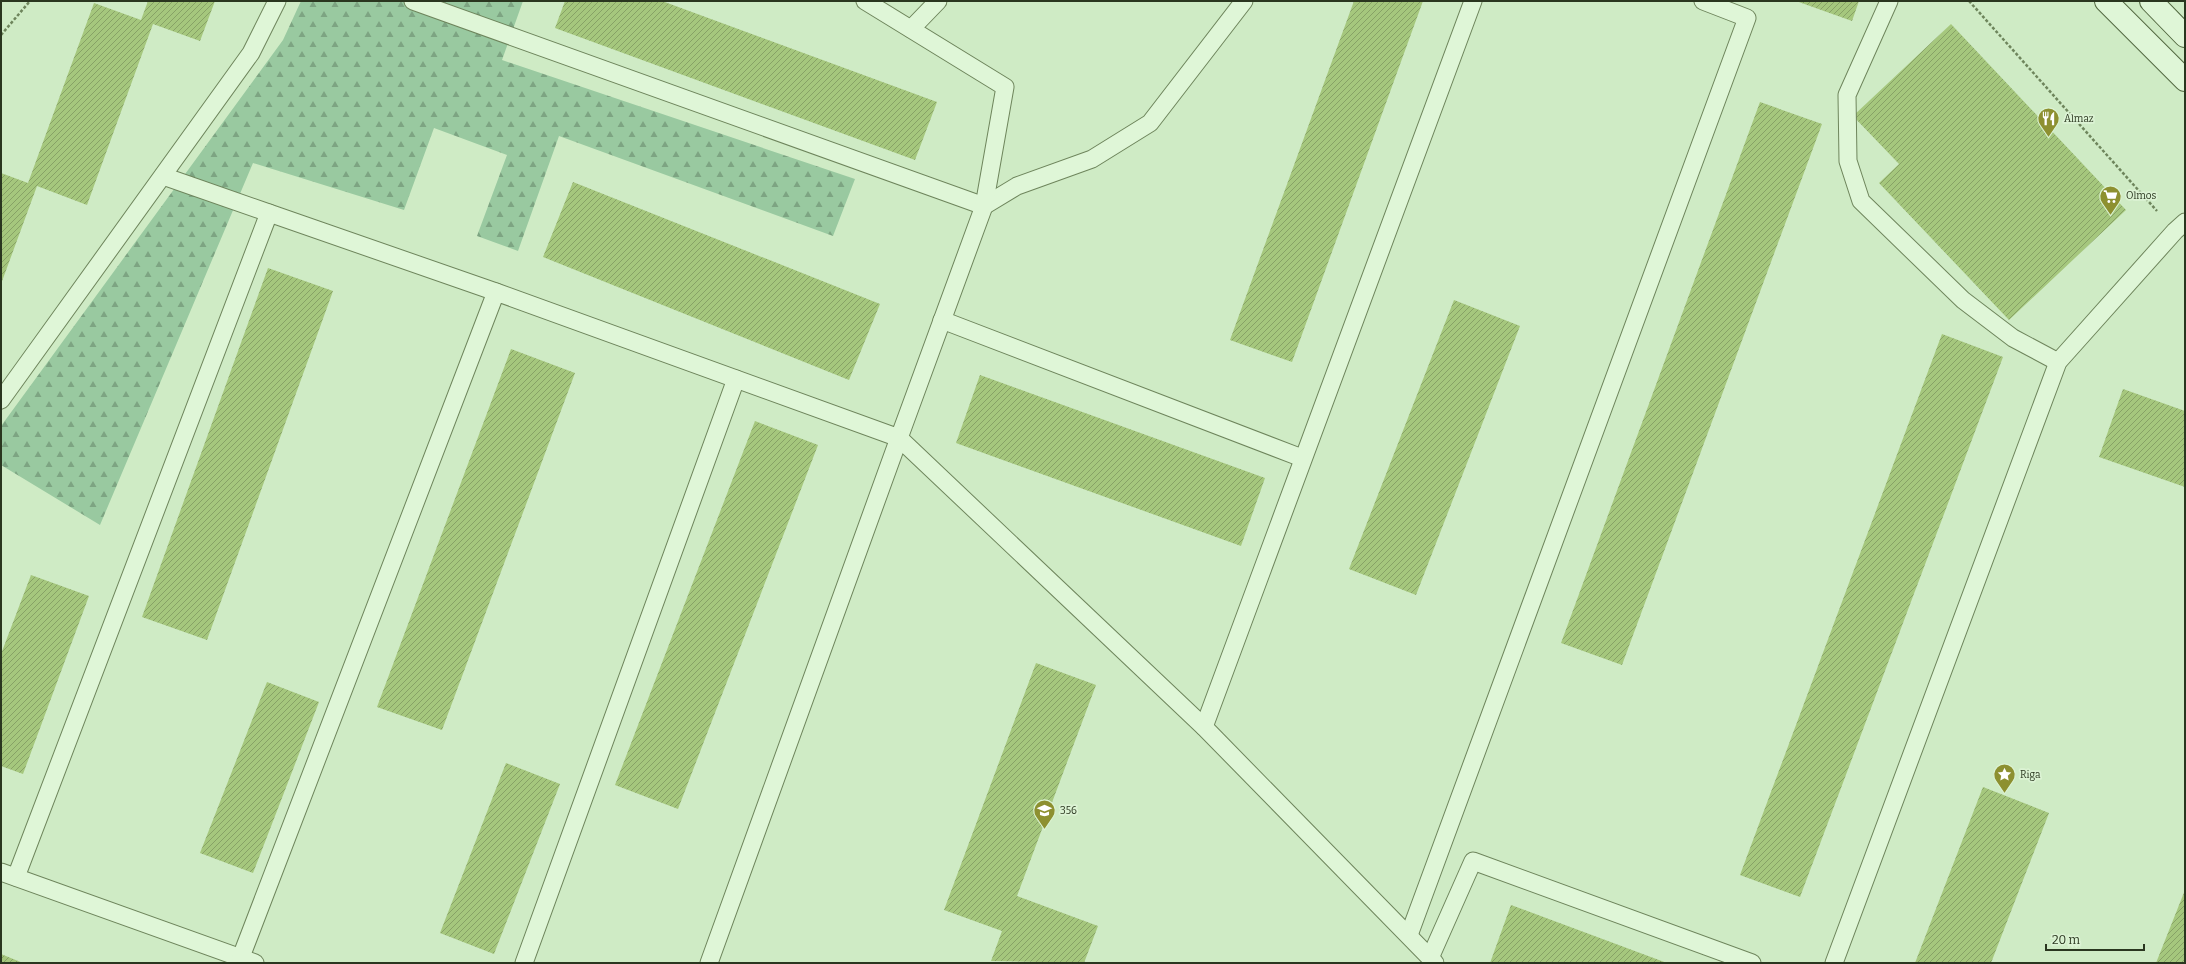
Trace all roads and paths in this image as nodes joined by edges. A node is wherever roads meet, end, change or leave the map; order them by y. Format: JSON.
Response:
{"nodes":[{"id":1,"x":30,"y":1,"type":"edge"},
{"id":2,"x":277,"y":1,"type":"edge"},
{"id":3,"x":413,"y":1,"type":"edge"},
{"id":4,"x":864,"y":1,"type":"edge"},
{"id":5,"x":938,"y":1,"type":"edge"},
{"id":6,"x":1244,"y":1,"type":"edge"},
{"id":7,"x":1473,"y":1,"type":"edge"},
{"id":8,"x":1703,"y":1,"type":"edge"},
{"id":9,"x":1889,"y":1,"type":"edge"},
{"id":10,"x":1969,"y":1,"type":"edge"},
{"id":11,"x":2106,"y":1,"type":"edge"},
{"id":12,"x":2151,"y":1,"type":"edge"},
{"id":13,"x":911,"y":29,"type":"junction"},
{"id":14,"x":1,"y":34,"type":"edge"},
{"id":15,"x":2185,"y":36,"type":"edge"},
{"id":16,"x":2185,"y":80,"type":"edge"},
{"id":17,"x":162,"y":176,"type":"junction"},
{"id":18,"x":984,"y":206,"type":"junction"},
{"id":19,"x":269,"y":213,"type":"junction"},
{"id":20,"x":2180,"y":226,"type":"edge"},
{"id":21,"x":496,"y":292,"type":"junction"},
{"id":22,"x":942,"y":320,"type":"junction"},
{"id":23,"x":2058,"y":362,"type":"junction"},
{"id":24,"x":736,"y":379,"type":"junction"},
{"id":25,"x":1,"y":400,"type":"edge"},
{"id":26,"x":900,"y":438,"type":"junction"},
{"id":27,"x":1302,"y":458,"type":"junction"},
{"id":28,"x":1204,"y":727,"type":"junction"},
{"id":29,"x":8,"y":874,"type":"edge"},
{"id":30,"x":1409,"y":934,"type":"junction"},
{"id":31,"x":248,"y":960,"type":"edge"},
{"id":32,"x":1433,"y":960,"type":"edge"},
{"id":33,"x":524,"y":963,"type":"edge"},
{"id":34,"x":709,"y":963,"type":"edge"},
{"id":35,"x":1752,"y":963,"type":"edge"},
{"id":36,"x":1834,"y":963,"type":"edge"}],
"edges":[{"from":1,"to":14,"type":"path"},
{"from":2,"to":17,"type":"lane"},
{"from":3,"to":18,"type":"lane"},
{"from":4,"to":13,"type":"lane"},
{"from":5,"to":13,"type":"lane"},
{"from":6,"to":18,"type":"lane"},
{"from":7,"to":27,"type":"lane"},
{"from":8,"to":30,"type":"lane"},
{"from":9,"to":23,"type":"lane"},
{"from":10,"to":20,"type":"path"},
{"from":11,"to":16,"type":"main road"},
{"from":12,"to":15,"type":"main road"},
{"from":13,"to":18,"type":"lane"},
{"from":17,"to":19,"type":"lane"},
{"from":17,"to":25,"type":"lane"},
{"from":18,"to":22,"type":"lane"},
{"from":19,"to":21,"type":"lane"},
{"from":19,"to":29,"type":"lane"},
{"from":20,"to":23,"type":"lane"},
{"from":21,"to":24,"type":"lane"},
{"from":21,"to":31,"type":"lane"},
{"from":22,"to":26,"type":"lane"},
{"from":22,"to":27,"type":"lane"},
{"from":23,"to":36,"type":"lane"},
{"from":24,"to":26,"type":"lane"},
{"from":24,"to":33,"type":"lane"},
{"from":26,"to":28,"type":"lane"},
{"from":26,"to":34,"type":"lane"},
{"from":27,"to":28,"type":"lane"},
{"from":28,"to":30,"type":"lane"},
{"from":29,"to":31,"type":"lane"},
{"from":30,"to":32,"type":"lane"},
{"from":32,"to":35,"type":"lane"}]}
